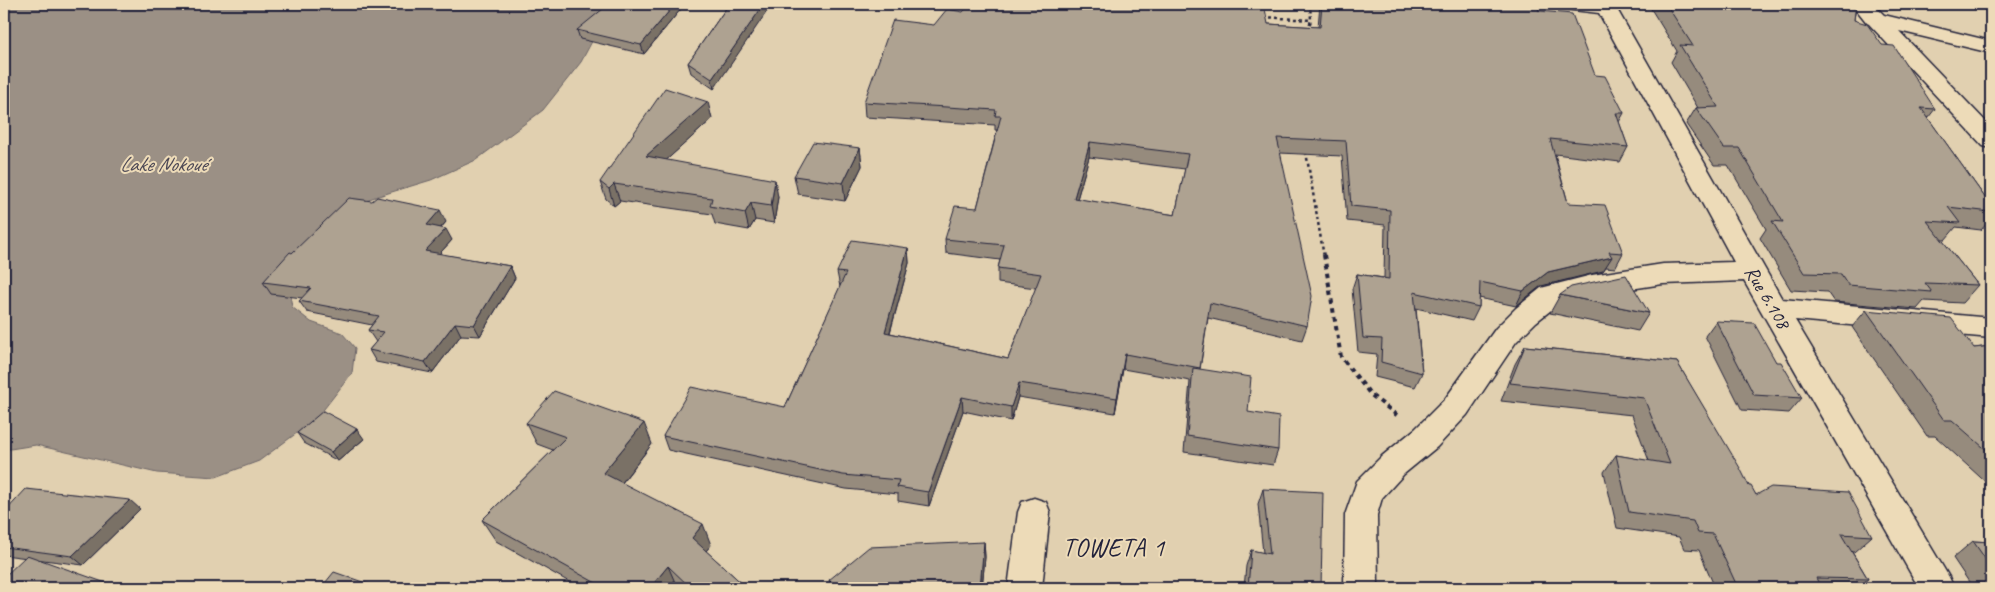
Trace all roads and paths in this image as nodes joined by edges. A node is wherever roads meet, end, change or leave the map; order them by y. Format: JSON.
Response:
{"nodes":[{"id":1,"x":1310,"y":4,"type":"edge"},
{"id":2,"x":1563,"y":4,"type":"edge"},
{"id":3,"x":1605,"y":6,"type":"edge"},
{"id":4,"x":1868,"y":11,"type":"edge"},
{"id":5,"x":1263,"y":17,"type":"edge"},
{"id":6,"x":1311,"y":20,"type":"junction"},
{"id":7,"x":1306,"y":37,"type":"edge"},
{"id":8,"x":1991,"y":47,"type":"edge"},
{"id":9,"x":1991,"y":141,"type":"edge"},
{"id":10,"x":1305,"y":148,"type":"edge"},
{"id":11,"x":1752,"y":271,"type":"junction"},
{"id":12,"x":1775,"y":308,"type":"junction"},
{"id":13,"x":1991,"y":328,"type":"edge"},
{"id":14,"x":1426,"y":438,"type":"junction"},
{"id":15,"x":1034,"y":512,"type":"dead end"},
{"id":16,"x":1025,"y":588,"type":"edge"},
{"id":17,"x":1361,"y":588,"type":"edge"},
{"id":18,"x":1937,"y":588,"type":"edge"}],
"edges":[{"from":1,"to":6,"type":"path"},
{"from":2,"to":3,"type":"street"},
{"from":3,"to":11,"type":"street","name":"Rue 6.108"},
{"from":4,"to":8,"type":"street"},
{"from":4,"to":9,"type":"street"},
{"from":5,"to":6,"type":"path"},
{"from":6,"to":7,"type":"path"},
{"from":10,"to":14,"type":"path"},
{"from":11,"to":12,"type":"street","name":"Rue 6.108"},
{"from":11,"to":14,"type":"street"},
{"from":12,"to":13,"type":"street"},
{"from":12,"to":18,"type":"street","name":"Rue 6.108"},
{"from":14,"to":17,"type":"street"},
{"from":15,"to":16,"type":"street"}]}
